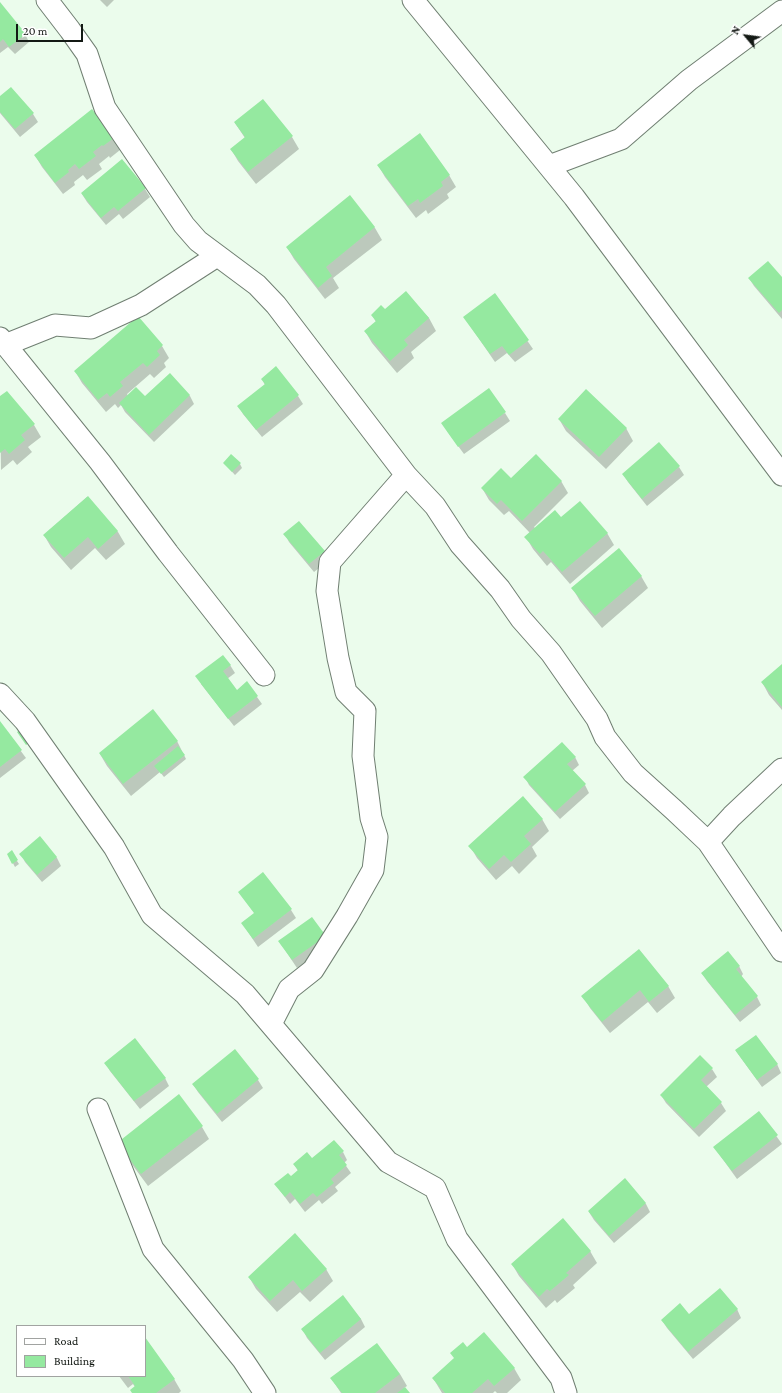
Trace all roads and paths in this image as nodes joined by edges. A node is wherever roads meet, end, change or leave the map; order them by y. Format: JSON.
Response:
{"nodes":[{"id":1,"x":46,"y":0,"type":"edge"},
{"id":2,"x":413,"y":0,"type":"edge"},
{"id":3,"x":782,"y":11,"type":"edge"},
{"id":4,"x":549,"y":166,"type":"junction"},
{"id":5,"x":218,"y":256,"type":"junction"},
{"id":6,"x":2,"y":342,"type":"edge"},
{"id":7,"x":406,"y":475,"type":"junction"},
{"id":8,"x":782,"y":475,"type":"edge"},
{"id":9,"x":264,"y":675,"type":"dead end"},
{"id":10,"x":0,"y":694,"type":"edge"},
{"id":11,"x":782,"y":769,"type":"edge"},
{"id":12,"x":708,"y":842,"type":"junction"},
{"id":13,"x":782,"y":951,"type":"edge"},
{"id":14,"x":270,"y":1024,"type":"junction"},
{"id":15,"x":98,"y":1109,"type":"dead end"},
{"id":16,"x":265,"y":1393,"type":"edge"},
{"id":17,"x":566,"y":1393,"type":"edge"}],
"edges":[{"from":1,"to":5,"type":"street"},
{"from":2,"to":4,"type":"street"},
{"from":3,"to":4,"type":"street"},
{"from":4,"to":8,"type":"street"},
{"from":5,"to":6,"type":"street"},
{"from":5,"to":7,"type":"street"},
{"from":6,"to":9,"type":"street"},
{"from":7,"to":12,"type":"street"},
{"from":7,"to":14,"type":"street"},
{"from":10,"to":14,"type":"street"},
{"from":11,"to":12,"type":"street"},
{"from":12,"to":13,"type":"street"},
{"from":14,"to":17,"type":"street"},
{"from":15,"to":16,"type":"street"}]}
